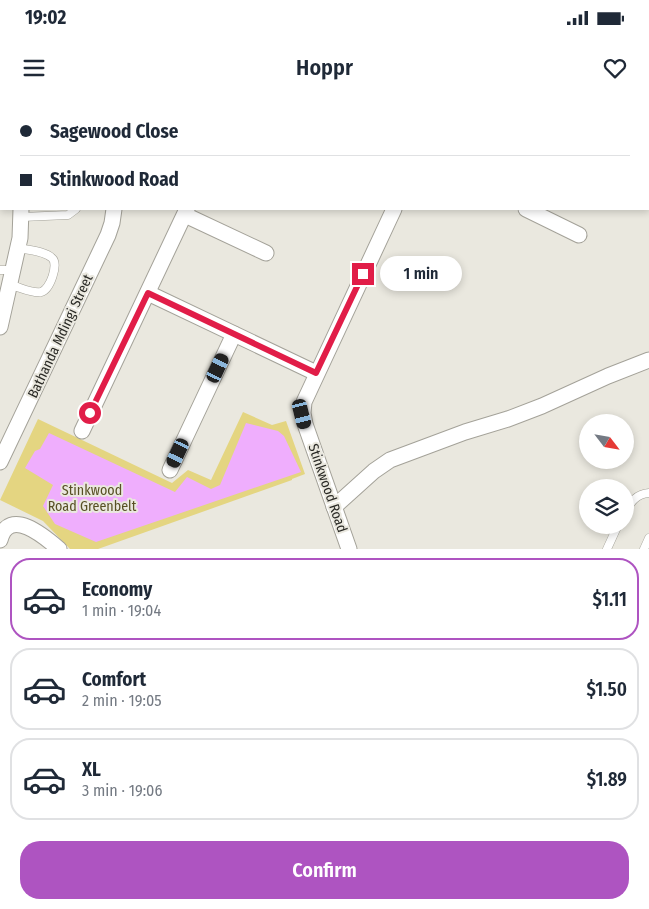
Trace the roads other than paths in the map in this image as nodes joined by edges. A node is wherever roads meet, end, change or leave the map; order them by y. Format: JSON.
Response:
{"nodes":[{"id":1,"x":74,"y":210,"type":"edge"},
{"id":2,"x":114,"y":210,"type":"edge"},
{"id":3,"x":394,"y":210,"type":"edge"},
{"id":4,"x":528,"y":210,"type":"edge"},
{"id":5,"x":186,"y":212,"type":"edge"},
{"id":6,"x":22,"y":213,"type":"edge"},
{"id":7,"x":579,"y":235,"type":"dead end"},
{"id":8,"x":18,"y":248,"type":"junction"},
{"id":9,"x":266,"y":254,"type":"dead end"},
{"id":10,"x":8,"y":275,"type":"edge"},
{"id":11,"x":148,"y":293,"type":"junction"},
{"id":12,"x":1,"y":318,"type":"edge"},
{"id":13,"x":234,"y":334,"type":"junction"},
{"id":14,"x":649,"y":360,"type":"edge"},
{"id":15,"x":316,"y":373,"type":"junction"},
{"id":16,"x":82,"y":431,"type":"dead end"},
{"id":17,"x":0,"y":462,"type":"edge"},
{"id":18,"x":170,"y":470,"type":"dead end"},
{"id":19,"x":649,"y":493,"type":"edge"},
{"id":20,"x":634,"y":499,"type":"edge"},
{"id":21,"x":334,"y":507,"type":"junction"},
{"id":22,"x":614,"y":534,"type":"edge"},
{"id":23,"x":649,"y":538,"type":"edge"},
{"id":24,"x":0,"y":542,"type":"edge"},
{"id":25,"x":1,"y":549,"type":"edge"},
{"id":26,"x":59,"y":549,"type":"edge"},
{"id":27,"x":349,"y":549,"type":"edge"},
{"id":28,"x":607,"y":549,"type":"edge"},
{"id":29,"x":644,"y":549,"type":"edge"}],
"edges":[{"from":1,"to":6,"type":"lane"},
{"from":2,"to":17,"type":"street","name":"Bathanda Mdingi Street"},
{"from":3,"to":15,"type":"street","name":"Stinkwood Road"},
{"from":4,"to":7,"type":"street"},
{"from":5,"to":9,"type":"street"},
{"from":5,"to":11,"type":"street"},
{"from":6,"to":8,"type":"street"},
{"from":8,"to":10,"type":"street"},
{"from":8,"to":10,"type":"lane"},
{"from":10,"to":12,"type":"street"},
{"from":11,"to":13,"type":"street"},
{"from":11,"to":16,"type":"street"},
{"from":13,"to":15,"type":"street"},
{"from":13,"to":18,"type":"street"},
{"from":14,"to":21,"type":"street"},
{"from":15,"to":21,"type":"street","name":"Stinkwood Road"},
{"from":19,"to":20,"type":"lane"},
{"from":21,"to":27,"type":"street","name":"Stinkwood Road"},
{"from":22,"to":28,"type":"lane"},
{"from":23,"to":29,"type":"lane"},
{"from":24,"to":25,"type":"street"},
{"from":24,"to":26,"type":"street"}]}
